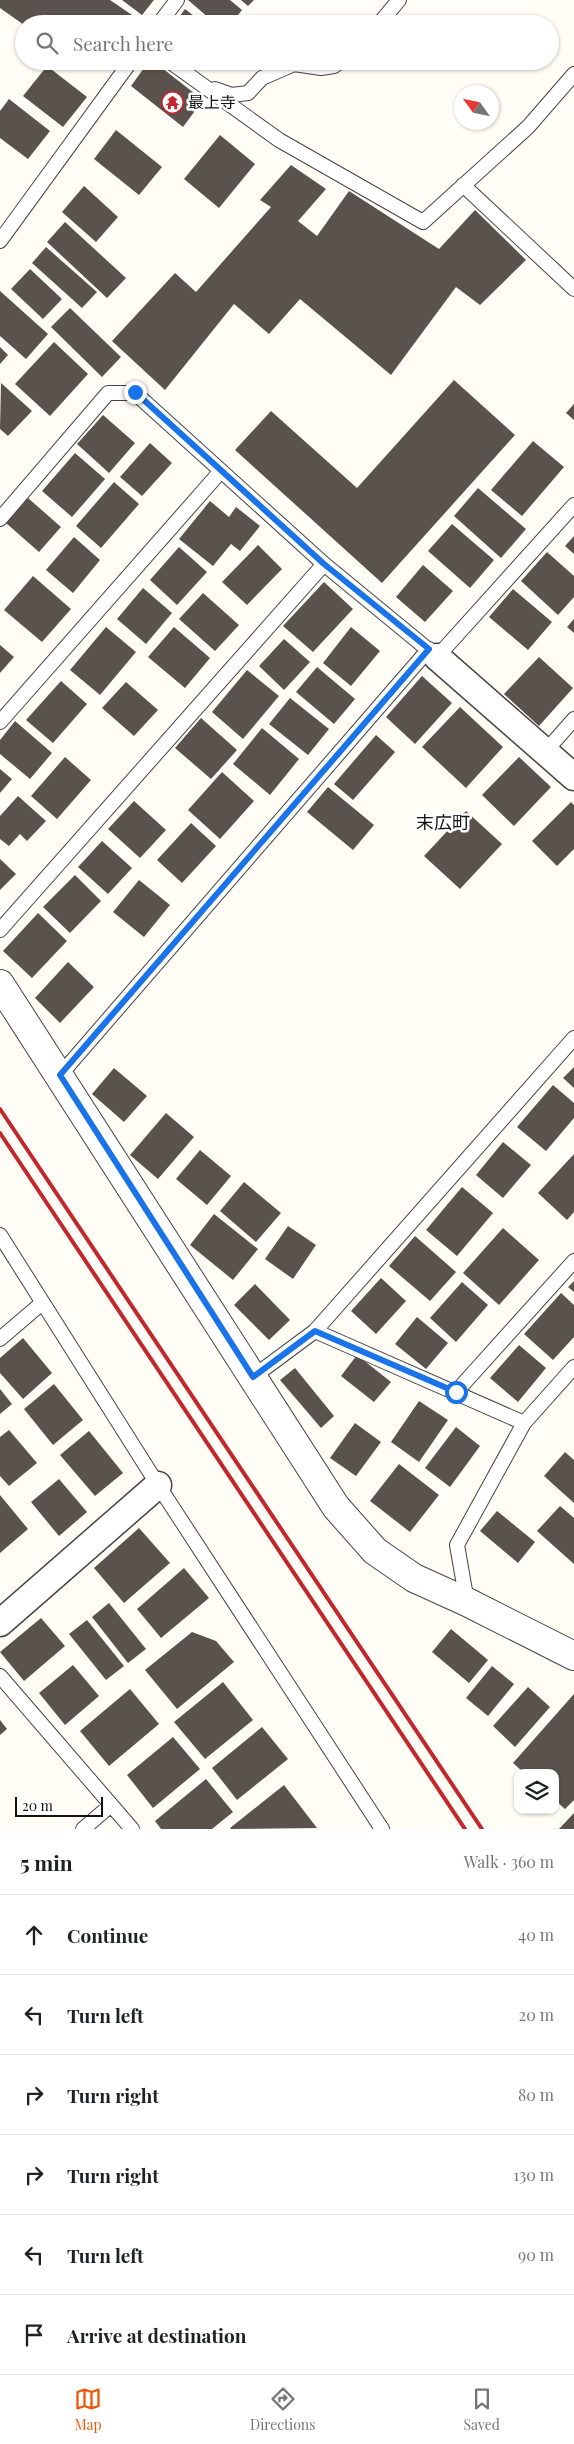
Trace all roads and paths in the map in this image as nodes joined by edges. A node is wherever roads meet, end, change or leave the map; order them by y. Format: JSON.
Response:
{"nodes":[{"id":1,"x":177,"y":0,"type":"edge"},
{"id":2,"x":399,"y":0,"type":"edge"},
{"id":3,"x":166,"y":15,"type":"edge"},
{"id":4,"x":386,"y":15,"type":"edge"},
{"id":5,"x":124,"y":70,"type":"edge"},
{"id":6,"x":181,"y":70,"type":"edge"},
{"id":7,"x":280,"y":70,"type":"edge"},
{"id":8,"x":574,"y":74,"type":"edge"},
{"id":9,"x":198,"y":82,"type":"junction"},
{"id":10,"x":463,"y":186,"type":"junction"},
{"id":11,"x":0,"y":242,"type":"edge"},
{"id":12,"x":574,"y":289,"type":"edge"},
{"id":13,"x":221,"y":471,"type":"junction"},
{"id":14,"x":574,"y":505,"type":"edge"},
{"id":15,"x":0,"y":519,"type":"edge"},
{"id":16,"x":324,"y":564,"type":"junction"},
{"id":17,"x":433,"y":653,"type":"junction"},
{"id":18,"x":574,"y":719,"type":"edge"},
{"id":19,"x":0,"y":722,"type":"edge"},
{"id":20,"x":545,"y":752,"type":"junction"},
{"id":21,"x":574,"y":777,"type":"edge"},
{"id":22,"x":0,"y":930,"type":"edge"},
{"id":23,"x":0,"y":984,"type":"edge"},
{"id":24,"x":574,"y":1038,"type":"edge"},
{"id":25,"x":60,"y":1075,"type":"junction"},
{"id":26,"x":0,"y":1235,"type":"edge"},
{"id":27,"x":574,"y":1261,"type":"edge"},
{"id":28,"x":42,"y":1303,"type":"junction"},
{"id":29,"x":315,"y":1331,"type":"junction"},
{"id":30,"x":0,"y":1339,"type":"edge"},
{"id":31,"x":574,"y":1367,"type":"edge"},
{"id":32,"x":253,"y":1377,"type":"junction"},
{"id":33,"x":456,"y":1392,"type":"junction"},
{"id":34,"x":524,"y":1423,"type":"junction"},
{"id":35,"x":158,"y":1485,"type":"junction"},
{"id":36,"x":467,"y":1602,"type":"junction"},
{"id":37,"x":0,"y":1623,"type":"edge"},
{"id":38,"x":574,"y":1656,"type":"edge"},
{"id":39,"x":0,"y":1676,"type":"edge"},
{"id":40,"x":111,"y":1805,"type":"junction"},
{"id":41,"x":83,"y":1829,"type":"edge"},
{"id":42,"x":132,"y":1829,"type":"edge"},
{"id":43,"x":382,"y":1829,"type":"edge"}],
"edges":[{"from":1,"to":3,"type":"lane"},
{"from":2,"to":4,"type":"lane"},
{"from":5,"to":11,"type":"lane"},
{"from":6,"to":9,"type":"lane"},
{"from":7,"to":9,"type":"lane"},
{"from":8,"to":10,"type":"lane"},
{"from":9,"to":10,"type":"lane"},
{"from":10,"to":12,"type":"lane"},
{"from":13,"to":15,"type":"lane"},
{"from":13,"to":16,"type":"lane"},
{"from":13,"to":19,"type":"lane"},
{"from":14,"to":17,"type":"lane"},
{"from":16,"to":17,"type":"lane"},
{"from":16,"to":22,"type":"lane"},
{"from":17,"to":20,"type":"street"},
{"from":17,"to":25,"type":"lane"},
{"from":18,"to":20,"type":"lane"},
{"from":20,"to":21,"type":"street"},
{"from":23,"to":25,"type":"street"},
{"from":24,"to":29,"type":"lane"},
{"from":25,"to":32,"type":"street"},
{"from":26,"to":28,"type":"lane"},
{"from":27,"to":33,"type":"lane"},
{"from":28,"to":30,"type":"lane"},
{"from":28,"to":35,"type":"lane"},
{"from":29,"to":32,"type":"lane"},
{"from":29,"to":33,"type":"lane"},
{"from":31,"to":34,"type":"lane"},
{"from":32,"to":36,"type":"street"},
{"from":33,"to":34,"type":"lane"},
{"from":34,"to":36,"type":"lane"},
{"from":35,"to":37,"type":"street"},
{"from":35,"to":43,"type":"lane"},
{"from":36,"to":38,"type":"street"},
{"from":39,"to":40,"type":"lane"},
{"from":40,"to":41,"type":"lane"},
{"from":40,"to":42,"type":"lane"}]}
